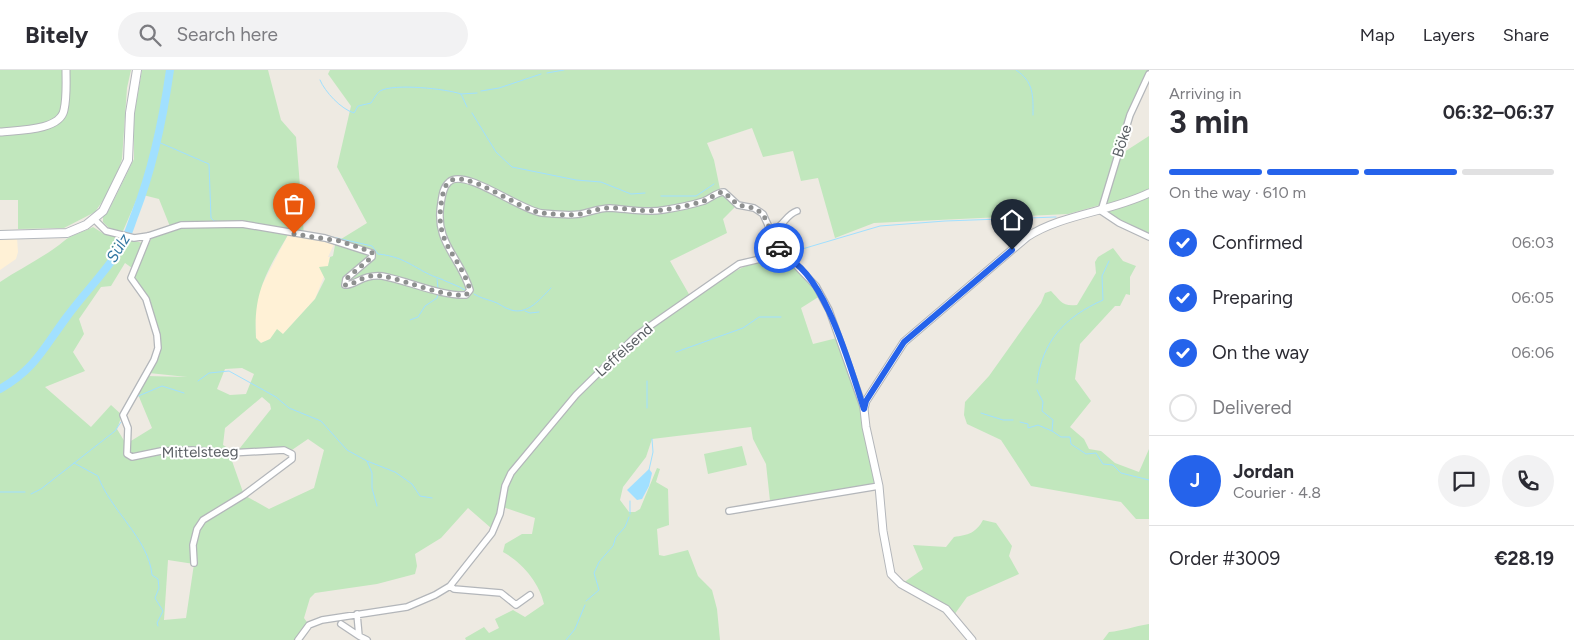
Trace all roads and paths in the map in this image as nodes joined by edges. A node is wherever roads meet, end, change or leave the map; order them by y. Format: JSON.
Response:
{"nodes":[{"id":1,"x":66,"y":70,"type":"edge"},
{"id":2,"x":137,"y":70,"type":"edge"},
{"id":3,"x":1149,"y":74,"type":"edge"},
{"id":4,"x":0,"y":132,"type":"edge"},
{"id":5,"x":1149,"y":193,"type":"edge"},
{"id":6,"x":797,"y":211,"type":"dead end"},
{"id":7,"x":1101,"y":211,"type":"junction"},
{"id":8,"x":94,"y":220,"type":"junction"},
{"id":9,"x":771,"y":231,"type":"junction"},
{"id":10,"x":0,"y":234,"type":"edge"},
{"id":11,"x":148,"y":236,"type":"junction"},
{"id":12,"x":1149,"y":237,"type":"edge"},
{"id":13,"x":782,"y":256,"type":"junction"},
{"id":14,"x":864,"y":409,"type":"junction"},
{"id":15,"x":879,"y":486,"type":"junction"},
{"id":16,"x":729,"y":511,"type":"dead end"},
{"id":17,"x":194,"y":563,"type":"dead end"},
{"id":18,"x":450,"y":586,"type":"junction"},
{"id":19,"x":530,"y":595,"type":"dead end"},
{"id":20,"x":357,"y":614,"type":"junction"},
{"id":21,"x":341,"y":624,"type":"dead end"},
{"id":22,"x":359,"y":636,"type":"junction"},
{"id":23,"x":298,"y":640,"type":"edge"},
{"id":24,"x":367,"y":640,"type":"edge"},
{"id":25,"x":972,"y":640,"type":"edge"}],
"edges":[{"from":1,"to":4,"type":"street"},
{"from":2,"to":8,"type":"main road"},
{"from":3,"to":7,"type":"street","name":"Böke"},
{"from":5,"to":7,"type":"street"},
{"from":6,"to":9,"type":"street"},
{"from":7,"to":12,"type":"street"},
{"from":7,"to":14,"type":"street"},
{"from":8,"to":10,"type":"main road"},
{"from":8,"to":11,"type":"street"},
{"from":9,"to":11,"type":"street"},
{"from":9,"to":13,"type":"street"},
{"from":11,"to":17,"type":"street","name":"Mittelsteeg"},
{"from":13,"to":14,"type":"street"},
{"from":13,"to":18,"type":"street","name":"Leffelsend"},
{"from":14,"to":15,"type":"street"},
{"from":15,"to":16,"type":"street"},
{"from":15,"to":25,"type":"street"},
{"from":18,"to":19,"type":"street"},
{"from":18,"to":20,"type":"street"},
{"from":20,"to":22,"type":"street"},
{"from":20,"to":23,"type":"street"},
{"from":21,"to":22,"type":"street"},
{"from":22,"to":24,"type":"street"}]}
